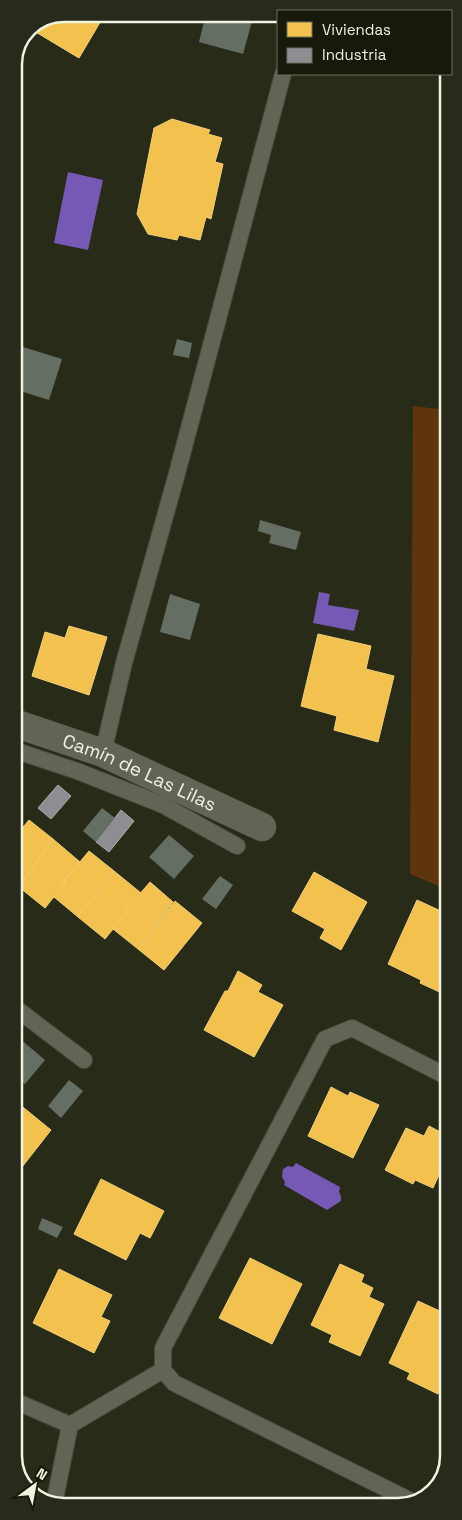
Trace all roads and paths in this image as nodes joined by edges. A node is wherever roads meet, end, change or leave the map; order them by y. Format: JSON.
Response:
{"nodes":[{"id":1,"x":283,"y":75,"type":"edge"},
{"id":2,"x":22,"y":726,"type":"edge"},
{"id":3,"x":22,"y":753,"type":"edge"},
{"id":4,"x":103,"y":753,"type":"junction"},
{"id":5,"x":262,"y":827,"type":"dead end"},
{"id":6,"x":237,"y":846,"type":"dead end"},
{"id":7,"x":22,"y":1013,"type":"edge"},
{"id":8,"x":84,"y":1060,"type":"dead end"},
{"id":9,"x":440,"y":1073,"type":"edge"},
{"id":10,"x":163,"y":1370,"type":"junction"},
{"id":11,"x":22,"y":1404,"type":"edge"},
{"id":12,"x":70,"y":1425,"type":"junction"},
{"id":13,"x":56,"y":1496,"type":"edge"},
{"id":14,"x":404,"y":1497,"type":"edge"}],
"edges":[{"from":1,"to":4,"type":"lane"},
{"from":2,"to":4,"type":"street","name":"Camín de Las Lilas"},
{"from":3,"to":6,"type":"lane"},
{"from":4,"to":5,"type":"street","name":"Camín de Las Lilas"},
{"from":7,"to":8,"type":"lane"},
{"from":9,"to":10,"type":"lane"},
{"from":10,"to":12,"type":"lane"},
{"from":10,"to":14,"type":"lane"},
{"from":11,"to":12,"type":"lane"},
{"from":12,"to":13,"type":"lane"}]}
